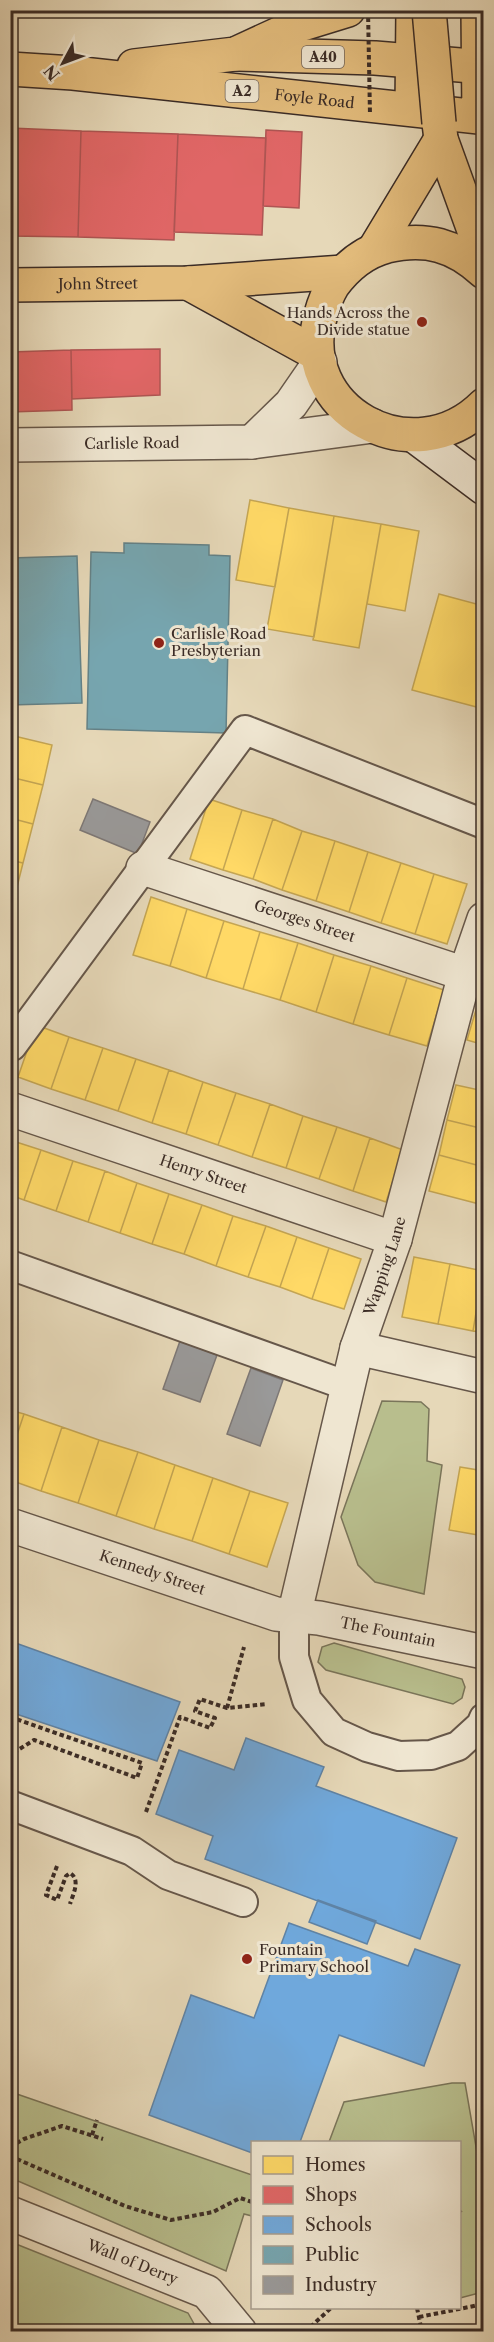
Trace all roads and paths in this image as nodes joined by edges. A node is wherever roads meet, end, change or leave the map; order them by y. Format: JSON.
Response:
{"nodes":[{"id":1,"x":348,"y":10,"type":"edge"},
{"id":2,"x":368,"y":10,"type":"edge"},
{"id":3,"x":413,"y":10,"type":"edge"},
{"id":4,"x":429,"y":10,"type":"edge"},
{"id":5,"x":478,"y":10,"type":"edge"},
{"id":6,"x":235,"y":54,"type":"junction"},
{"id":7,"x":411,"y":60,"type":"junction"},
{"id":8,"x":481,"y":67,"type":"edge"},
{"id":9,"x":10,"y":69,"type":"edge"},
{"id":10,"x":73,"y":73,"type":"junction"},
{"id":11,"x":370,"y":115,"type":"dead end"},
{"id":12,"x":481,"y":117,"type":"edge"},
{"id":13,"x":430,"y":124,"type":"junction"},
{"id":14,"x":374,"y":249,"type":"junction"},
{"id":15,"x":483,"y":258,"type":"edge"},
{"id":16,"x":343,"y":272,"type":"junction"},
{"id":17,"x":483,"y":272,"type":"edge"},
{"id":18,"x":188,"y":283,"type":"junction"},
{"id":19,"x":10,"y":285,"type":"edge"},
{"id":20,"x":319,"y":358,"type":"junction"},
{"id":21,"x":483,"y":405,"type":"edge"},
{"id":22,"x":373,"y":426,"type":"junction"},
{"id":23,"x":416,"y":436,"type":"junction"},
{"id":24,"x":252,"y":442,"type":"junction"},
{"id":25,"x":10,"y":445,"type":"edge"},
{"id":26,"x":483,"y":488,"type":"edge"},
{"id":27,"x":483,"y":824,"type":"edge"},
{"id":28,"x":143,"y":868,"type":"junction"},
{"id":29,"x":483,"y":919,"type":"edge"},
{"id":30,"x":465,"y":974,"type":"junction"},
{"id":31,"x":12,"y":1046,"type":"edge"},
{"id":32,"x":10,"y":1109,"type":"edge"},
{"id":33,"x":395,"y":1239,"type":"junction"},
{"id":34,"x":10,"y":1265,"type":"edge"},
{"id":35,"x":357,"y":1348,"type":"junction"},
{"id":36,"x":483,"y":1377,"type":"edge"},
{"id":37,"x":348,"y":1386,"type":"junction"},
{"id":38,"x":10,"y":1525,"type":"edge"},
{"id":39,"x":255,"y":1606,"type":"junction"},
{"id":40,"x":294,"y":1616,"type":"junction"},
{"id":41,"x":483,"y":1652,"type":"edge"},
{"id":42,"x":10,"y":1717,"type":"edge"},
{"id":43,"x":483,"y":1719,"type":"edge"},
{"id":44,"x":10,"y":1755,"type":"edge"},
{"id":45,"x":10,"y":1805,"type":"edge"},
{"id":46,"x":70,"y":1828,"type":"junction"},
{"id":47,"x":132,"y":1851,"type":"junction"},
{"id":48,"x":243,"y":1902,"type":"dead end"},
{"id":49,"x":70,"y":1904,"type":"dead end"},
{"id":50,"x":97,"y":2120,"type":"dead end"},
{"id":51,"x":92,"y":2136,"type":"junction"},
{"id":52,"x":103,"y":2139,"type":"dead end"},
{"id":53,"x":10,"y":2147,"type":"edge"},
{"id":54,"x":10,"y":2156,"type":"edge"},
{"id":55,"x":251,"y":2202,"type":"edge"},
{"id":56,"x":10,"y":2213,"type":"edge"},
{"id":57,"x":483,"y":2304,"type":"edge"},
{"id":58,"x":461,"y":2308,"type":"edge"},
{"id":59,"x":329,"y":2309,"type":"edge"},
{"id":60,"x":417,"y":2309,"type":"edge"},
{"id":61,"x":458,"y":2309,"type":"edge"},
{"id":62,"x":419,"y":2317,"type":"junction"},
{"id":63,"x":240,"y":2331,"type":"edge"},
{"id":64,"x":305,"y":2331,"type":"edge"},
{"id":65,"x":422,"y":2331,"type":"edge"}],
"edges":[{"from":1,"to":6,"type":"main road"},
{"from":2,"to":11,"type":"path","bridge":true},
{"from":3,"to":7,"type":"main road"},
{"from":4,"to":13,"type":"main road","bridge":true},
{"from":5,"to":8,"type":"main road","number":"A2"},
{"from":6,"to":7,"type":"main road","name":"Foyle Road","number":"A40"},
{"from":6,"to":10,"type":"main road","name":"Foyle Road","number":"A2"},
{"from":7,"to":8,"type":"main road","name":"Foyle Road","number":"A40"},
{"from":7,"to":13,"type":"main road"},
{"from":8,"to":12,"type":"main road","number":"A2"},
{"from":9,"to":10,"type":"main road","name":"Foyle Road","number":"A2"},
{"from":10,"to":13,"type":"main road","name":"Foyle Road","number":"A2"},
{"from":12,"to":13,"type":"main road","name":"Foyle Road","number":"A2"},
{"from":13,"to":14,"type":"main road"},
{"from":13,"to":15,"type":"main road"},
{"from":14,"to":16,"type":"main road"},
{"from":14,"to":17,"type":"main road"},
{"from":16,"to":18,"type":"main road","name":"John Street"},
{"from":16,"to":20,"type":"main road"},
{"from":18,"to":19,"type":"main road","name":"John Street"},
{"from":18,"to":20,"type":"main road","name":"John Street"},
{"from":20,"to":22,"type":"main road"},
{"from":20,"to":24,"type":"street"},
{"from":21,"to":23,"type":"main road"},
{"from":22,"to":23,"type":"main road"},
{"from":22,"to":24,"type":"street","name":"Carlisle Road"},
{"from":23,"to":26,"type":"street"},
{"from":24,"to":25,"type":"street","name":"Carlisle Road"},
{"from":27,"to":28,"type":"lane"},
{"from":28,"to":30,"type":"street","name":"Georges Street"},
{"from":28,"to":31,"type":"lane"},
{"from":29,"to":30,"type":"street","name":"Wapping Lane"},
{"from":30,"to":33,"type":"street","name":"Wapping Lane"},
{"from":32,"to":33,"type":"street","name":"Henry Street"},
{"from":33,"to":35,"type":"street","name":"Wapping Lane"},
{"from":34,"to":37,"type":"lane"},
{"from":35,"to":36,"type":"street"},
{"from":35,"to":37,"type":"street","name":"Wapping Lane"},
{"from":37,"to":40,"type":"street","name":"Wapping Lane"},
{"from":38,"to":39,"type":"street","name":"Kennedy Street"},
{"from":39,"to":40,"type":"street","name":"Kennedy Street"},
{"from":39,"to":47,"type":"path"},
{"from":40,"to":41,"type":"street","name":"The Fountain"},
{"from":40,"to":43,"type":"lane"},
{"from":42,"to":44,"type":"path"},
{"from":45,"to":46,"type":"lane"},
{"from":46,"to":47,"type":"lane"},
{"from":46,"to":49,"type":"path"},
{"from":47,"to":48,"type":"lane"},
{"from":50,"to":51,"type":"path"},
{"from":51,"to":52,"type":"path"},
{"from":51,"to":53,"type":"path"},
{"from":54,"to":55,"type":"path"},
{"from":56,"to":63,"type":"street","name":"Wall of Derry"},
{"from":57,"to":58,"type":"path"},
{"from":59,"to":64,"type":"path"},
{"from":60,"to":62,"type":"path"},
{"from":61,"to":62,"type":"path"},
{"from":62,"to":65,"type":"path"}]}
